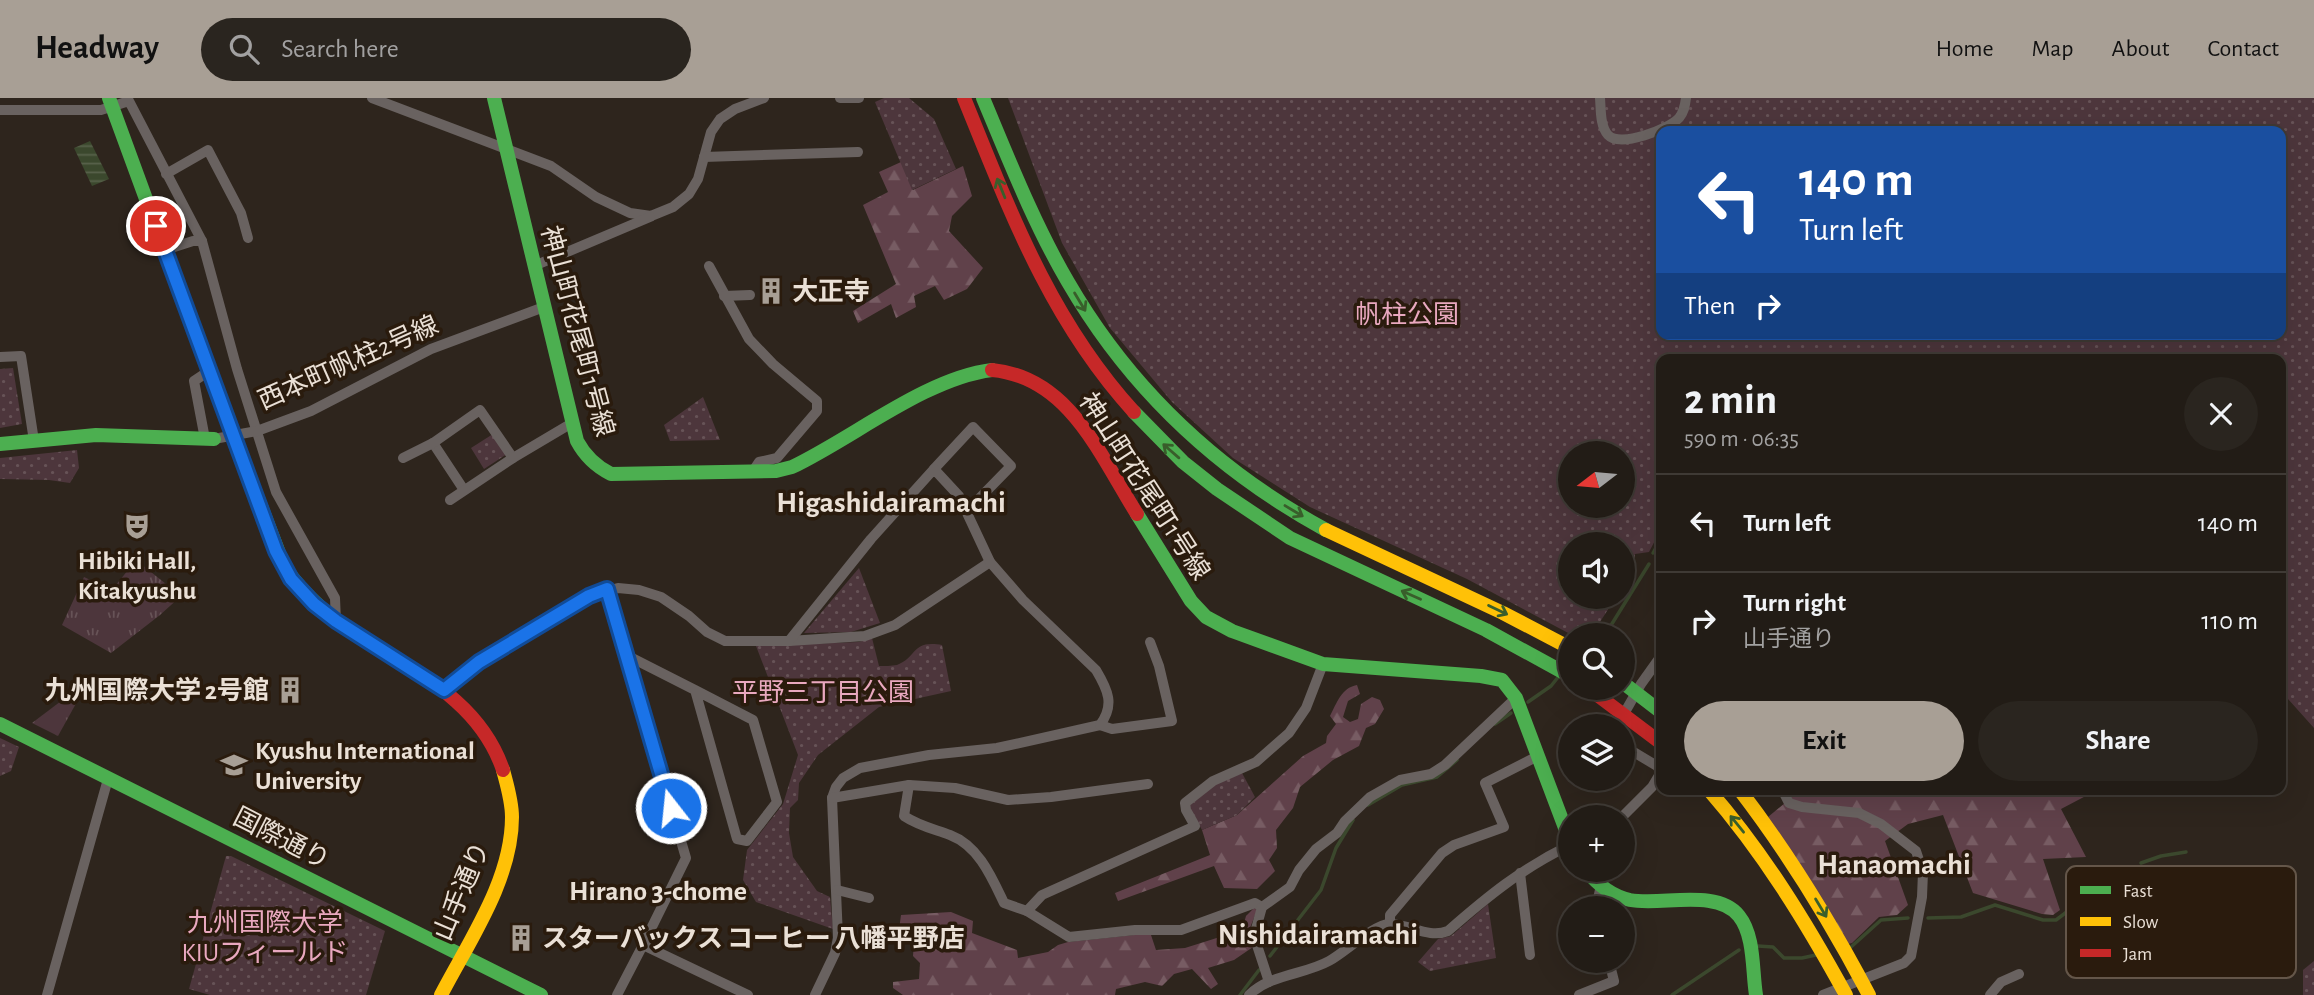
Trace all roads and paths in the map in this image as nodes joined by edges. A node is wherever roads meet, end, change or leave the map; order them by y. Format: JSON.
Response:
{"nodes":[{"id":1,"x":372,"y":98,"type":"edge"},
{"id":2,"x":494,"y":98,"type":"edge"},
{"id":3,"x":764,"y":98,"type":"edge"},
{"id":4,"x":840,"y":98,"type":"edge"},
{"id":5,"x":859,"y":98,"type":"edge"},
{"id":6,"x":964,"y":98,"type":"edge"},
{"id":7,"x":983,"y":98,"type":"edge"},
{"id":8,"x":1600,"y":98,"type":"edge"},
{"id":9,"x":1686,"y":98,"type":"edge"},
{"id":10,"x":111,"y":102,"type":"edge"},
{"id":11,"x":0,"y":110,"type":"edge"},
{"id":12,"x":1665,"y":126,"type":"edge"},
{"id":13,"x":1656,"y":130,"type":"edge"},
{"id":14,"x":507,"y":151,"type":"junction"},
{"id":15,"x":858,"y":152,"type":"dead end"},
{"id":16,"x":704,"y":157,"type":"junction"},
{"id":17,"x":166,"y":174,"type":"junction"},
{"id":18,"x":651,"y":216,"type":"junction"},
{"id":19,"x":248,"y":238,"type":"dead end"},
{"id":20,"x":202,"y":241,"type":"junction"},
{"id":21,"x":165,"y":250,"type":"junction"},
{"id":22,"x":534,"y":266,"type":"junction"},
{"id":23,"x":709,"y":266,"type":"dead end"},
{"id":24,"x":750,"y":295,"type":"dead end"},
{"id":25,"x":724,"y":296,"type":"junction"},
{"id":26,"x":544,"y":307,"type":"junction"},
{"id":27,"x":0,"y":357,"type":"edge"},
{"id":28,"x":209,"y":371,"type":"junction"},
{"id":29,"x":572,"y":423,"type":"junction"},
{"id":30,"x":253,"y":431,"type":"junction"},
{"id":31,"x":210,"y":439,"type":"junction"},
{"id":32,"x":34,"y":441,"type":"junction"},
{"id":33,"x":433,"y":443,"type":"junction"},
{"id":34,"x":0,"y":444,"type":"edge"},
{"id":35,"x":403,"y":458,"type":"dead end"},
{"id":36,"x":513,"y":458,"type":"junction"},
{"id":37,"x":934,"y":469,"type":"junction"},
{"id":38,"x":753,"y":471,"type":"junction"},
{"id":39,"x":464,"y":490,"type":"junction"},
{"id":40,"x":450,"y":500,"type":"dead end"},
{"id":41,"x":967,"y":511,"type":"junction"},
{"id":42,"x":990,"y":562,"type":"junction"},
{"id":43,"x":607,"y":589,"type":"junction"},
{"id":44,"x":336,"y":621,"type":"junction"},
{"id":45,"x":789,"y":641,"type":"junction"},
{"id":46,"x":1558,"y":641,"type":"edge"},
{"id":47,"x":1150,"y":642,"type":"dead end"},
{"id":48,"x":628,"y":656,"type":"junction"},
{"id":49,"x":1656,"y":663,"type":"edge"},
{"id":50,"x":1323,"y":664,"type":"junction"},
{"id":51,"x":1558,"y":669,"type":"edge"},
{"id":52,"x":444,"y":690,"type":"junction"},
{"id":53,"x":695,"y":690,"type":"junction"},
{"id":54,"x":1635,"y":692,"type":"edge"},
{"id":55,"x":1516,"y":698,"type":"junction"},
{"id":56,"x":1606,"y":700,"type":"edge"},
{"id":57,"x":1656,"y":708,"type":"edge"},
{"id":58,"x":1624,"y":714,"type":"edge"},
{"id":59,"x":0,"y":724,"type":"edge"},
{"id":60,"x":1100,"y":725,"type":"junction"},
{"id":61,"x":1656,"y":739,"type":"edge"},
{"id":62,"x":1635,"y":753,"type":"edge"},
{"id":63,"x":1538,"y":756,"type":"junction"},
{"id":64,"x":1656,"y":765,"type":"edge"},
{"id":65,"x":108,"y":779,"type":"junction"},
{"id":66,"x":1656,"y":780,"type":"edge"},
{"id":67,"x":1148,"y":784,"type":"dead end"},
{"id":68,"x":909,"y":785,"type":"junction"},
{"id":69,"x":1713,"y":795,"type":"edge"},
{"id":70,"x":1744,"y":795,"type":"edge"},
{"id":71,"x":1785,"y":795,"type":"edge"},
{"id":72,"x":832,"y":799,"type":"junction"},
{"id":73,"x":1634,"y":805,"type":"edge"},
{"id":74,"x":1558,"y":810,"type":"edge"},
{"id":75,"x":1558,"y":849,"type":"edge"},
{"id":76,"x":1520,"y":873,"type":"junction"},
{"id":77,"x":1598,"y":882,"type":"edge"},
{"id":78,"x":1601,"y":885,"type":"junction"},
{"id":79,"x":837,"y":890,"type":"junction"},
{"id":80,"x":1599,"y":896,"type":"edge"},
{"id":81,"x":869,"y":898,"type":"dead end"},
{"id":82,"x":1262,"y":907,"type":"junction"},
{"id":83,"x":1027,"y":911,"type":"junction"},
{"id":84,"x":1390,"y":924,"type":"junction"},
{"id":85,"x":643,"y":945,"type":"junction"},
{"id":86,"x":1530,"y":955,"type":"dead end"},
{"id":87,"x":461,"y":956,"type":"junction"},
{"id":88,"x":1612,"y":973,"type":"edge"},
{"id":89,"x":2019,"y":974,"type":"dead end"},
{"id":90,"x":1269,"y":982,"type":"junction"},
{"id":91,"x":47,"y":995,"type":"edge"},
{"id":92,"x":442,"y":995,"type":"edge"},
{"id":93,"x":541,"y":995,"type":"edge"},
{"id":94,"x":617,"y":995,"type":"edge"},
{"id":95,"x":748,"y":995,"type":"edge"},
{"id":96,"x":815,"y":995,"type":"edge"},
{"id":97,"x":1249,"y":995,"type":"edge"},
{"id":98,"x":1579,"y":995,"type":"edge"},
{"id":99,"x":1756,"y":995,"type":"edge"},
{"id":100,"x":1822,"y":995,"type":"edge"},
{"id":101,"x":1846,"y":995,"type":"edge"},
{"id":102,"x":1869,"y":995,"type":"edge"},
{"id":103,"x":1990,"y":995,"type":"edge"}],
"edges":[{"from":1,"to":14,"type":"street"},
{"from":2,"to":14,"type":"main road","name":"神山町花尾町1号線"},
{"from":3,"to":16,"type":"street"},
{"from":4,"to":5,"type":"street"},
{"from":51,"to":6,"type":"main road","one_way":true},
{"from":7,"to":46,"type":"main road","one_way":true},
{"from":8,"to":13,"type":"street"},
{"from":9,"to":12,"type":"street"},
{"from":10,"to":11,"type":"street"},
{"from":10,"to":17,"type":"street"},
{"from":10,"to":21,"type":"main road","name":"山手通り"},
{"from":14,"to":18,"type":"street"},
{"from":14,"to":22,"type":"main road","name":"神山町花尾町1号線"},
{"from":15,"to":16,"type":"street"},
{"from":16,"to":18,"type":"street"},
{"from":17,"to":19,"type":"street"},
{"from":17,"to":20,"type":"street"},
{"from":18,"to":22,"type":"street"},
{"from":20,"to":21,"type":"street"},
{"from":20,"to":30,"type":"street"},
{"from":21,"to":28,"type":"main road","name":"山手通り"},
{"from":22,"to":26,"type":"main road","name":"神山町花尾町1号線"},
{"from":23,"to":25,"type":"street"},
{"from":24,"to":25,"type":"street"},
{"from":25,"to":38,"type":"street"},
{"from":26,"to":29,"type":"main road","name":"神山町花尾町1号線"},
{"from":26,"to":30,"type":"street","name":"西本町帆柱2号線"},
{"from":27,"to":32,"type":"street"},
{"from":28,"to":31,"type":"street"},
{"from":28,"to":44,"type":"main road","name":"山手通り"},
{"from":29,"to":36,"type":"street"},
{"from":29,"to":38,"type":"main road","name":"神山町花尾町1号線"},
{"from":30,"to":31,"type":"street","name":"西本町帆柱2号線"},
{"from":30,"to":44,"type":"street"},
{"from":31,"to":32,"type":"main road","name":"西本町帆柱2号線"},
{"from":32,"to":34,"type":"main road","name":"西本町帆柱2号線"},
{"from":33,"to":35,"type":"street"},
{"from":33,"to":36,"type":"street"},
{"from":33,"to":39,"type":"street"},
{"from":36,"to":39,"type":"street"},
{"from":37,"to":41,"type":"street"},
{"from":37,"to":41,"type":"street"},
{"from":37,"to":45,"type":"street"},
{"from":38,"to":50,"type":"main road","name":"神山町花尾町1号線"},
{"from":39,"to":40,"type":"street"},
{"from":41,"to":42,"type":"street"},
{"from":42,"to":45,"type":"street"},
{"from":42,"to":60,"type":"street"},
{"from":43,"to":45,"type":"street"},
{"from":43,"to":48,"type":"street"},
{"from":43,"to":52,"type":"street"},
{"from":44,"to":52,"type":"main road","name":"山手通り"},
{"from":47,"to":60,"type":"street"},
{"from":48,"to":53,"type":"street"},
{"from":48,"to":85,"type":"street"},
{"from":49,"to":58,"type":"street"},
{"from":50,"to":55,"type":"main road","name":"神山町花尾町1号線"},
{"from":50,"to":83,"type":"street"},
{"from":52,"to":87,"type":"main road","name":"山手通り"},
{"from":53,"to":53,"type":"street"},
{"from":54,"to":57,"type":"main road"},
{"from":55,"to":63,"type":"main road"},
{"from":55,"to":82,"type":"street"},
{"from":56,"to":61,"type":"main road"},
{"from":59,"to":65,"type":"main road","name":"国際通り"},
{"from":60,"to":72,"type":"street"},
{"from":62,"to":64,"type":"street"},
{"from":63,"to":74,"type":"main road"},
{"from":63,"to":84,"type":"street"},
{"from":65,"to":87,"type":"main road","name":"国際通り"},
{"from":65,"to":91,"type":"street"},
{"from":66,"to":73,"type":"street"},
{"from":67,"to":68,"type":"street"},
{"from":68,"to":72,"type":"street"},
{"from":68,"to":83,"type":"street"},
{"from":101,"to":69,"type":"main road","one_way":true},
{"from":70,"to":102,"type":"main road","one_way":true},
{"from":71,"to":100,"type":"street"},
{"from":72,"to":79,"type":"street"},
{"from":75,"to":76,"type":"street"},
{"from":76,"to":84,"type":"street"},
{"from":76,"to":86,"type":"street"},
{"from":77,"to":78,"type":"main road"},
{"from":78,"to":80,"type":"street"},
{"from":78,"to":99,"type":"main road"},
{"from":79,"to":81,"type":"street"},
{"from":79,"to":96,"type":"street"},
{"from":82,"to":83,"type":"street"},
{"from":82,"to":90,"type":"street"},
{"from":84,"to":90,"type":"street"},
{"from":85,"to":94,"type":"street"},
{"from":85,"to":95,"type":"street"},
{"from":87,"to":92,"type":"main road","name":"山手通り"},
{"from":87,"to":93,"type":"main road","name":"国際通り"},
{"from":88,"to":98,"type":"street"},
{"from":89,"to":103,"type":"street"},
{"from":90,"to":97,"type":"street"}]}
